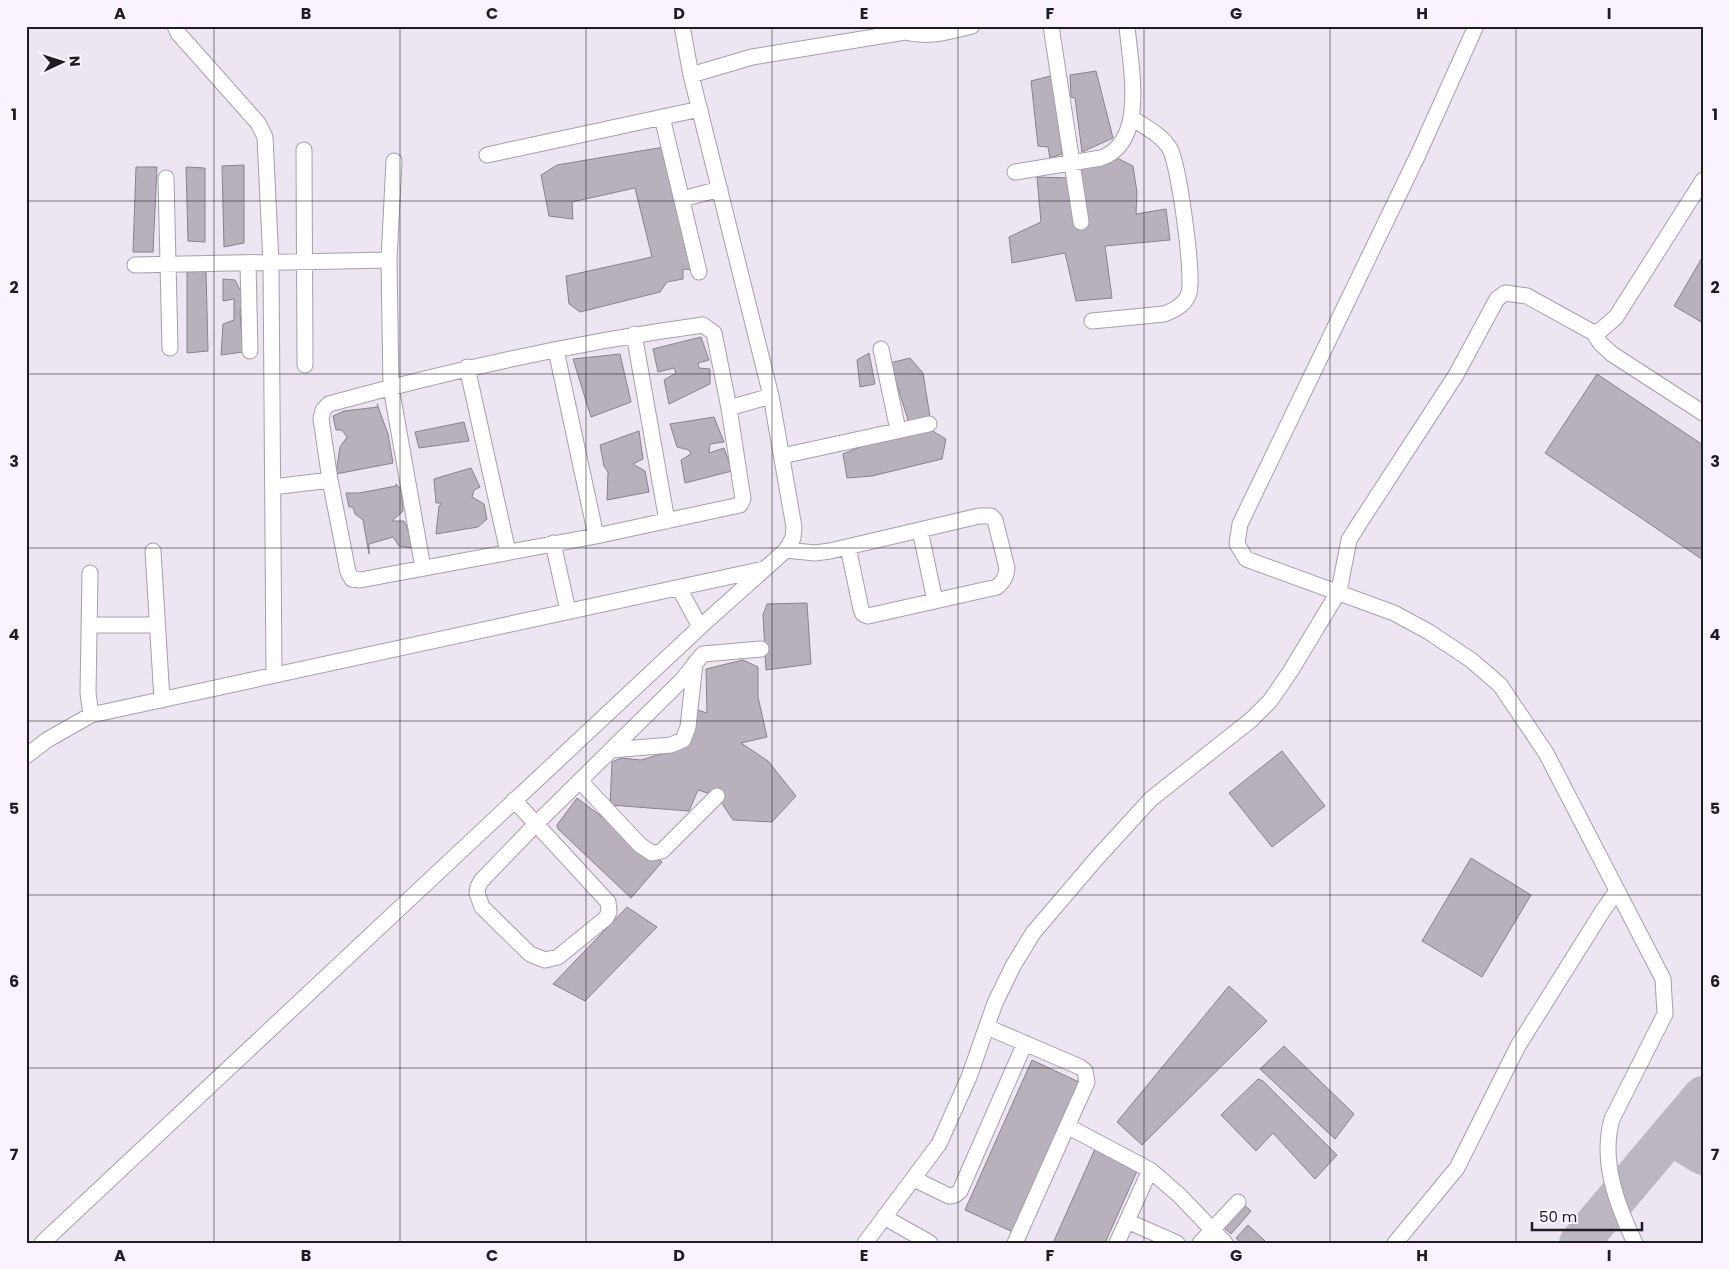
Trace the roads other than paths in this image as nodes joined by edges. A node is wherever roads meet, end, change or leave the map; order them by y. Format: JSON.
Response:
{"nodes":[{"id":1,"x":175,"y":26,"type":"edge"},
{"id":2,"x":682,"y":26,"type":"edge"},
{"id":3,"x":972,"y":26,"type":"edge"},
{"id":4,"x":1051,"y":26,"type":"edge"},
{"id":5,"x":1127,"y":26,"type":"edge"},
{"id":6,"x":1476,"y":26,"type":"edge"},
{"id":7,"x":904,"y":29,"type":"edge"},
{"id":8,"x":691,"y":74,"type":"junction"},
{"id":9,"x":700,"y":109,"type":"junction"},
{"id":10,"x":662,"y":117,"type":"junction"},
{"id":11,"x":1132,"y":118,"type":"junction"},
{"id":12,"x":304,"y":150,"type":"dead end"},
{"id":13,"x":486,"y":155,"type":"dead end"},
{"id":14,"x":394,"y":161,"type":"dead end"},
{"id":15,"x":1073,"y":163,"type":"junction"},
{"id":16,"x":1015,"y":172,"type":"dead end"},
{"id":17,"x":166,"y":178,"type":"dead end"},
{"id":18,"x":1702,"y":181,"type":"edge"},
{"id":19,"x":720,"y":189,"type":"junction"},
{"id":20,"x":682,"y":199,"type":"junction"},
{"id":21,"x":1081,"y":222,"type":"dead end"},
{"id":22,"x":389,"y":260,"type":"junction"},
{"id":23,"x":305,"y":262,"type":"junction"},
{"id":24,"x":248,"y":263,"type":"junction"},
{"id":25,"x":271,"y":263,"type":"junction"},
{"id":26,"x":170,"y":264,"type":"junction"},
{"id":27,"x":135,"y":265,"type":"dead end"},
{"id":28,"x":699,"y":272,"type":"dead end"},
{"id":29,"x":1092,"y":321,"type":"dead end"},
{"id":30,"x":1594,"y":333,"type":"junction"},
{"id":31,"x":634,"y":334,"type":"junction"},
{"id":32,"x":170,"y":348,"type":"dead end"},
{"id":33,"x":881,"y":349,"type":"dead end"},
{"id":34,"x":556,"y":350,"type":"junction"},
{"id":35,"x":250,"y":351,"type":"dead end"},
{"id":36,"x":305,"y":365,"type":"dead end"},
{"id":37,"x":467,"y":367,"type":"junction"},
{"id":38,"x":391,"y":387,"type":"junction"},
{"id":39,"x":772,"y":396,"type":"junction"},
{"id":40,"x":729,"y":408,"type":"junction"},
{"id":41,"x":1703,"y":412,"type":"edge"},
{"id":42,"x":928,"y":424,"type":"dead end"},
{"id":43,"x":898,"y":430,"type":"junction"},
{"id":44,"x":782,"y":456,"type":"junction"},
{"id":45,"x":330,"y":480,"type":"junction"},
{"id":46,"x":274,"y":488,"type":"junction"},
{"id":47,"x":666,"y":521,"type":"junction"},
{"id":48,"x":920,"y":530,"type":"junction"},
{"id":49,"x":596,"y":536,"type":"junction"},
{"id":50,"x":553,"y":543,"type":"junction"},
{"id":51,"x":848,"y":547,"type":"junction"},
{"id":52,"x":153,"y":550,"type":"dead end"},
{"id":53,"x":786,"y":550,"type":"junction"},
{"id":54,"x":508,"y":552,"type":"junction"},
{"id":55,"x":423,"y":568,"type":"junction"},
{"id":56,"x":765,"y":568,"type":"junction"},
{"id":57,"x":90,"y":573,"type":"dead end"},
{"id":58,"x":679,"y":588,"type":"junction"},
{"id":59,"x":1340,"y":591,"type":"junction"},
{"id":60,"x":935,"y":601,"type":"junction"},
{"id":61,"x":568,"y":611,"type":"junction"},
{"id":62,"x":89,"y":624,"type":"junction"},
{"id":63,"x":157,"y":625,"type":"junction"},
{"id":64,"x":700,"y":627,"type":"junction"},
{"id":65,"x":761,"y":649,"type":"dead end"},
{"id":66,"x":695,"y":663,"type":"junction"},
{"id":67,"x":274,"y":675,"type":"junction"},
{"id":68,"x":162,"y":700,"type":"junction"},
{"id":69,"x":91,"y":715,"type":"junction"},
{"id":70,"x":611,"y":750,"type":"junction"},
{"id":71,"x":26,"y":755,"type":"edge"},
{"id":72,"x":580,"y":780,"type":"junction"},
{"id":73,"x":717,"y":796,"type":"dead end"},
{"id":74,"x":514,"y":800,"type":"junction"},
{"id":75,"x":535,"y":825,"type":"junction"},
{"id":76,"x":1616,"y":892,"type":"junction"},
{"id":77,"x":986,"y":1027,"type":"junction"},
{"id":78,"x":1025,"y":1043,"type":"junction"},
{"id":79,"x":1067,"y":1126,"type":"junction"},
{"id":80,"x":1150,"y":1170,"type":"junction"},
{"id":81,"x":914,"y":1179,"type":"junction"},
{"id":82,"x":1238,"y":1202,"type":"dead end"},
{"id":83,"x":884,"y":1217,"type":"junction"},
{"id":84,"x":1127,"y":1221,"type":"junction"},
{"id":85,"x":1212,"y":1230,"type":"junction"},
{"id":86,"x":42,"y":1243,"type":"edge"},
{"id":87,"x":865,"y":1243,"type":"edge"},
{"id":88,"x":930,"y":1243,"type":"edge"},
{"id":89,"x":1015,"y":1243,"type":"edge"},
{"id":90,"x":1117,"y":1243,"type":"edge"},
{"id":91,"x":1177,"y":1243,"type":"edge"},
{"id":92,"x":1200,"y":1243,"type":"edge"},
{"id":93,"x":1225,"y":1243,"type":"edge"},
{"id":94,"x":1395,"y":1243,"type":"edge"},
{"id":95,"x":1635,"y":1243,"type":"edge"}],
"edges":[{"from":1,"to":25,"type":"lane"},
{"from":2,"to":8,"type":"lane"},
{"from":3,"to":7,"type":"lane"},
{"from":4,"to":15,"type":"lane"},
{"from":5,"to":11,"type":"lane"},
{"from":6,"to":59,"type":"lane"},
{"from":7,"to":8,"type":"lane"},
{"from":8,"to":9,"type":"lane"},
{"from":9,"to":10,"type":"lane"},
{"from":9,"to":19,"type":"lane"},
{"from":10,"to":13,"type":"lane"},
{"from":10,"to":20,"type":"lane"},
{"from":11,"to":15,"type":"lane"},
{"from":11,"to":29,"type":"lane"},
{"from":12,"to":23,"type":"lane"},
{"from":14,"to":22,"type":"lane"},
{"from":15,"to":16,"type":"lane"},
{"from":15,"to":21,"type":"lane"},
{"from":17,"to":26,"type":"lane"},
{"from":18,"to":30,"type":"lane"},
{"from":19,"to":20,"type":"lane"},
{"from":19,"to":39,"type":"lane"},
{"from":20,"to":28,"type":"lane"},
{"from":22,"to":23,"type":"lane"},
{"from":22,"to":38,"type":"lane"},
{"from":23,"to":25,"type":"lane"},
{"from":23,"to":36,"type":"lane"},
{"from":24,"to":25,"type":"lane"},
{"from":24,"to":26,"type":"lane"},
{"from":24,"to":35,"type":"lane"},
{"from":25,"to":46,"type":"lane"},
{"from":26,"to":27,"type":"lane"},
{"from":26,"to":32,"type":"lane"},
{"from":30,"to":41,"type":"lane"},
{"from":30,"to":59,"type":"lane"},
{"from":31,"to":34,"type":"lane"},
{"from":31,"to":40,"type":"lane"},
{"from":31,"to":47,"type":"lane"},
{"from":33,"to":43,"type":"lane"},
{"from":34,"to":37,"type":"lane"},
{"from":34,"to":49,"type":"lane"},
{"from":37,"to":38,"type":"lane"},
{"from":37,"to":54,"type":"lane"},
{"from":38,"to":45,"type":"lane"},
{"from":38,"to":55,"type":"lane"},
{"from":39,"to":40,"type":"lane"},
{"from":39,"to":44,"type":"lane"},
{"from":40,"to":47,"type":"lane"},
{"from":42,"to":43,"type":"lane"},
{"from":43,"to":44,"type":"lane"},
{"from":44,"to":53,"type":"lane"},
{"from":45,"to":46,"type":"lane"},
{"from":45,"to":55,"type":"lane"},
{"from":46,"to":67,"type":"lane"},
{"from":47,"to":49,"type":"lane"},
{"from":48,"to":51,"type":"lane"},
{"from":48,"to":60,"type":"lane"},
{"from":48,"to":60,"type":"lane"},
{"from":49,"to":50,"type":"lane"},
{"from":50,"to":54,"type":"lane"},
{"from":50,"to":61,"type":"lane"},
{"from":51,"to":53,"type":"lane"},
{"from":51,"to":60,"type":"lane"},
{"from":52,"to":63,"type":"lane"},
{"from":53,"to":56,"type":"lane"},
{"from":54,"to":55,"type":"lane"},
{"from":56,"to":58,"type":"lane"},
{"from":56,"to":64,"type":"lane"},
{"from":57,"to":62,"type":"lane"},
{"from":58,"to":61,"type":"lane"},
{"from":58,"to":64,"type":"lane"},
{"from":59,"to":76,"type":"lane"},
{"from":59,"to":77,"type":"lane"},
{"from":61,"to":67,"type":"lane"},
{"from":62,"to":63,"type":"lane"},
{"from":62,"to":69,"type":"lane"},
{"from":63,"to":68,"type":"lane"},
{"from":64,"to":74,"type":"lane"},
{"from":65,"to":66,"type":"lane"},
{"from":66,"to":70,"type":"lane"},
{"from":66,"to":70,"type":"lane"},
{"from":67,"to":68,"type":"lane"},
{"from":68,"to":69,"type":"lane"},
{"from":69,"to":71,"type":"lane"},
{"from":70,"to":72,"type":"lane"},
{"from":72,"to":73,"type":"lane"},
{"from":72,"to":75,"type":"lane"},
{"from":74,"to":75,"type":"lane"},
{"from":74,"to":86,"type":"lane"},
{"from":75,"to":75,"type":"lane"},
{"from":76,"to":94,"type":"lane"},
{"from":76,"to":95,"type":"lane"},
{"from":77,"to":78,"type":"lane"},
{"from":77,"to":81,"type":"lane"},
{"from":78,"to":79,"type":"lane"},
{"from":78,"to":81,"type":"lane"},
{"from":79,"to":80,"type":"lane"},
{"from":79,"to":89,"type":"lane"},
{"from":80,"to":84,"type":"lane"},
{"from":80,"to":85,"type":"lane"},
{"from":81,"to":83,"type":"lane"},
{"from":82,"to":85,"type":"lane"},
{"from":83,"to":87,"type":"lane"},
{"from":83,"to":88,"type":"lane"},
{"from":84,"to":90,"type":"lane"},
{"from":84,"to":91,"type":"lane"},
{"from":85,"to":92,"type":"lane"},
{"from":85,"to":93,"type":"lane"}]}
